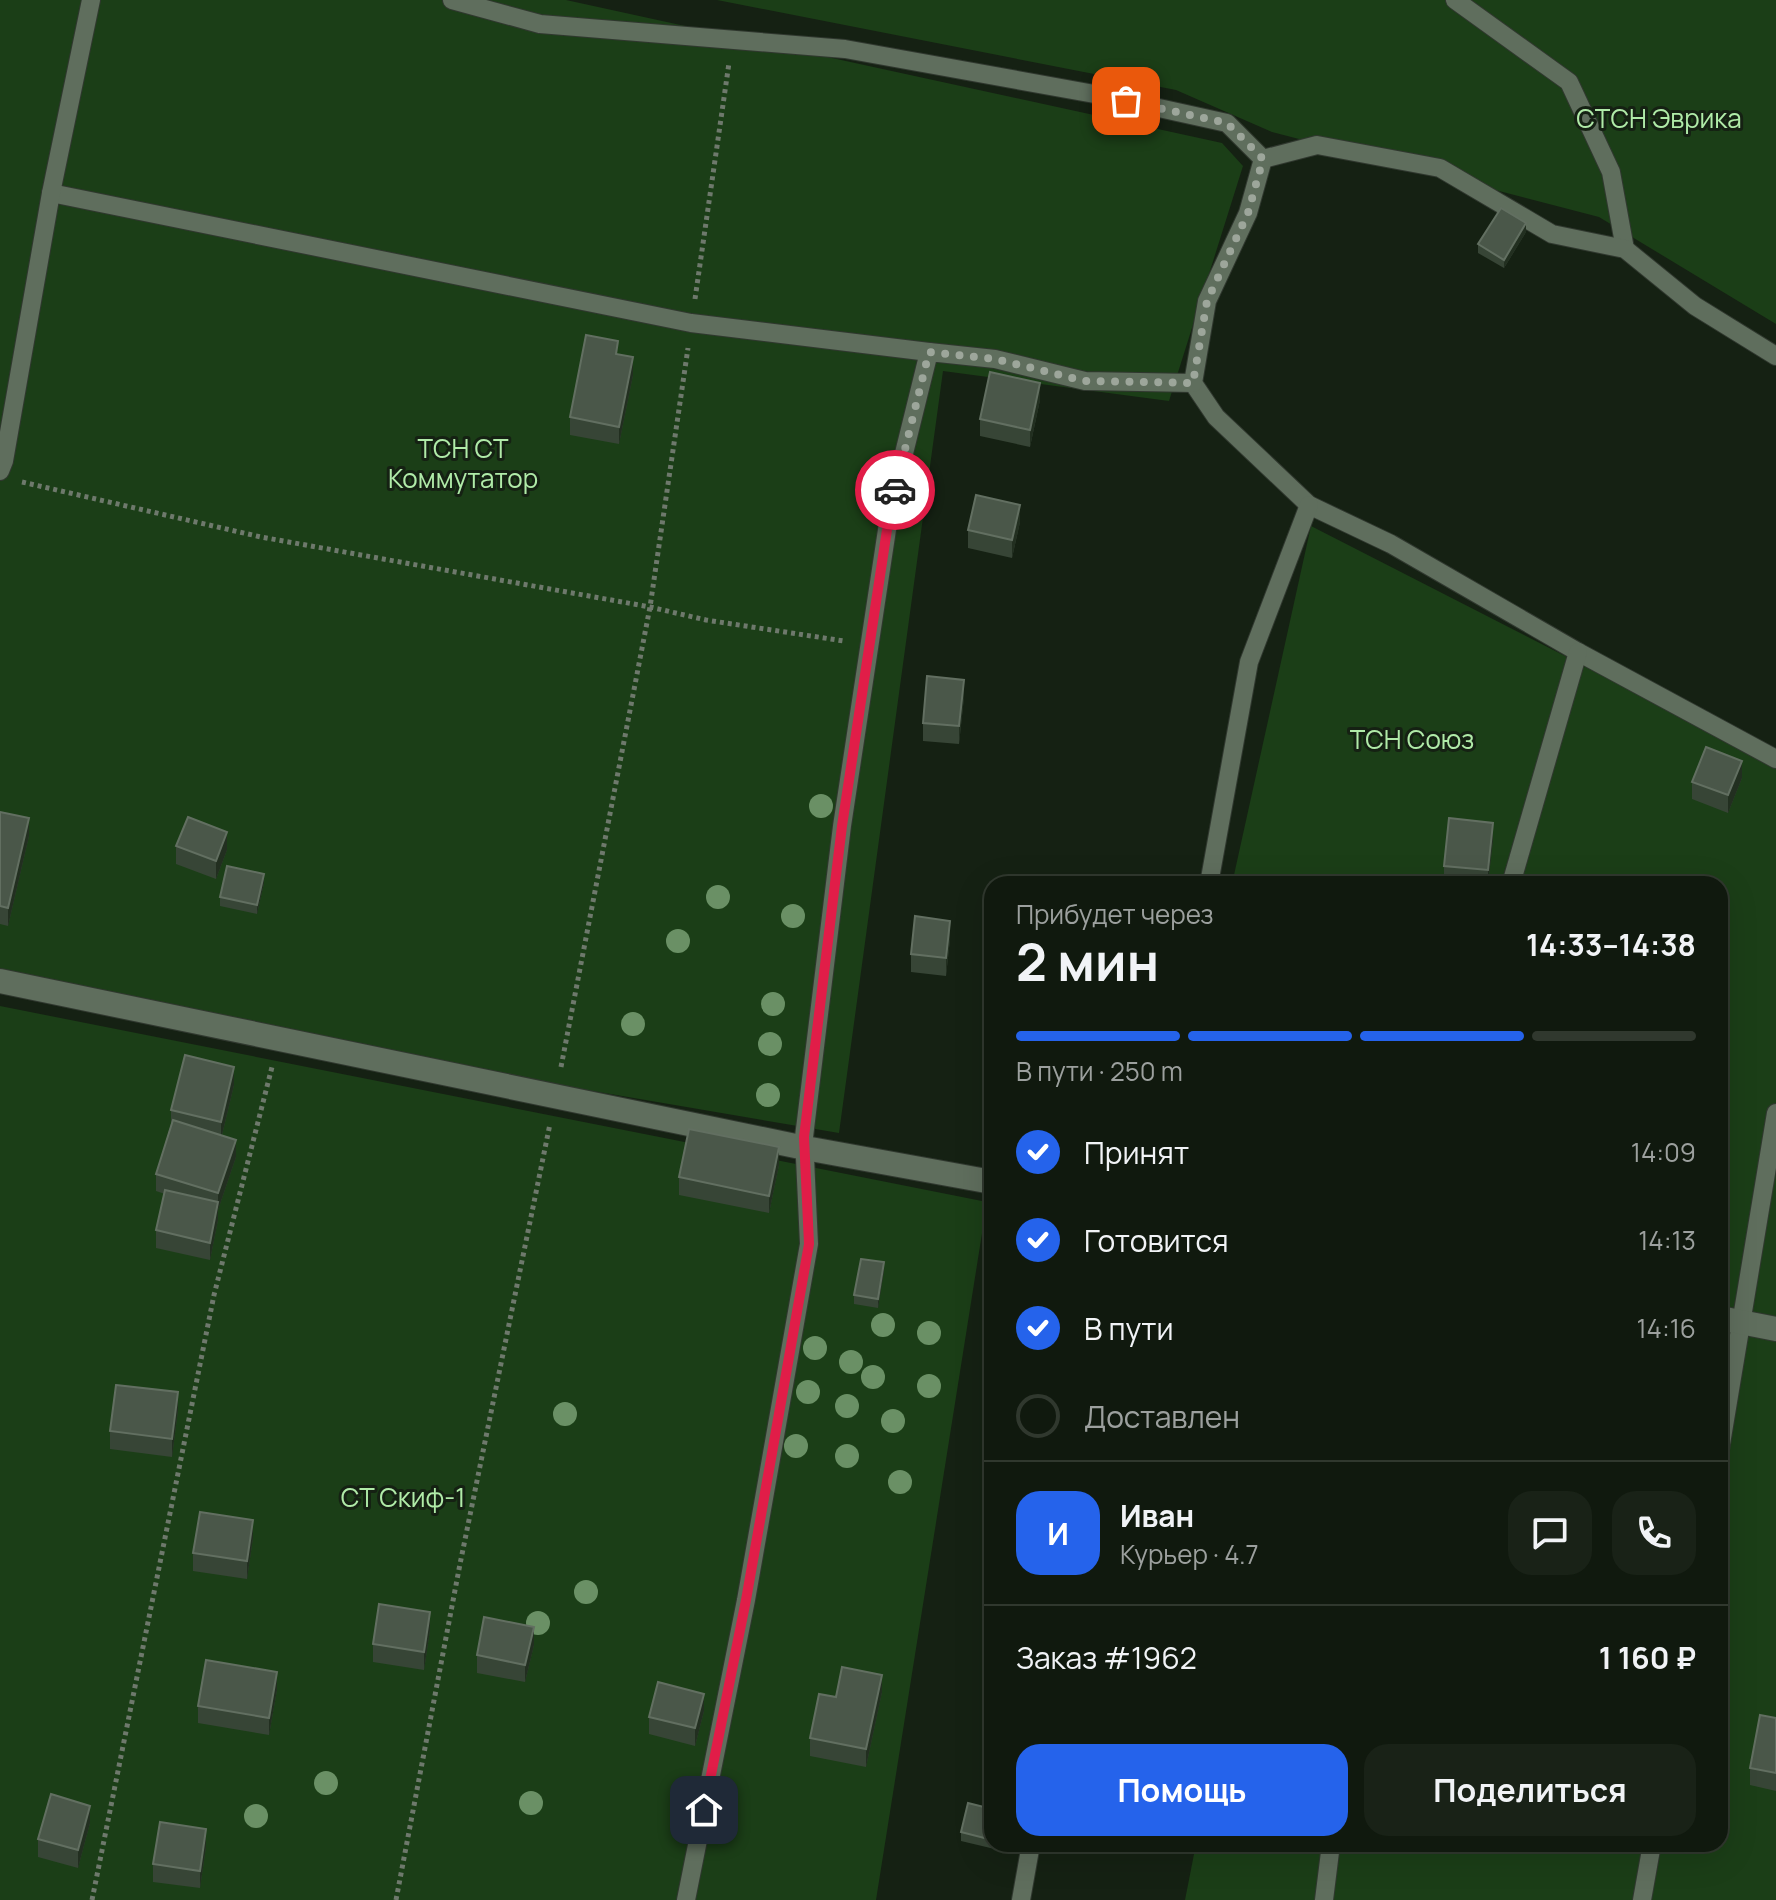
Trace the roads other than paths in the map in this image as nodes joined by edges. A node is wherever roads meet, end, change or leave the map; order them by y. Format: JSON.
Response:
{"nodes":[{"id":1,"x":91,"y":0,"type":"edge"},
{"id":2,"x":452,"y":0,"type":"edge"},
{"id":3,"x":1455,"y":0,"type":"edge"},
{"id":4,"x":1263,"y":159,"type":"junction"},
{"id":5,"x":51,"y":193,"type":"junction"},
{"id":6,"x":1625,"y":249,"type":"junction"},
{"id":7,"x":929,"y":352,"type":"junction"},
{"id":8,"x":1776,"y":356,"type":"edge"},
{"id":9,"x":1193,"y":383,"type":"junction"},
{"id":10,"x":8,"y":476,"type":"edge"},
{"id":11,"x":1309,"y":505,"type":"junction"},
{"id":12,"x":1578,"y":652,"type":"junction"},
{"id":13,"x":1776,"y":759,"type":"edge"},
{"id":14,"x":1210,"y":876,"type":"edge"},
{"id":15,"x":1513,"y":876,"type":"edge"},
{"id":16,"x":0,"y":981,"type":"edge"},
{"id":17,"x":1776,"y":1113,"type":"edge"},
{"id":18,"x":805,"y":1148,"type":"junction"},
{"id":19,"x":984,"y":1181,"type":"edge"},
{"id":20,"x":1730,"y":1320,"type":"edge"},
{"id":21,"x":1776,"y":1329,"type":"edge"},
{"id":22,"x":1728,"y":1346,"type":"edge"},
{"id":23,"x":1030,"y":1852,"type":"edge"},
{"id":24,"x":1330,"y":1852,"type":"edge"},
{"id":25,"x":1651,"y":1852,"type":"edge"},
{"id":26,"x":686,"y":1900,"type":"edge"},
{"id":27,"x":1021,"y":1900,"type":"edge"},
{"id":28,"x":1324,"y":1900,"type":"edge"},
{"id":29,"x":1642,"y":1900,"type":"edge"}],
"edges":[{"from":1,"to":5,"type":"lane"},
{"from":2,"to":4,"type":"lane"},
{"from":3,"to":6,"type":"lane"},
{"from":4,"to":6,"type":"lane"},
{"from":4,"to":9,"type":"lane"},
{"from":5,"to":7,"type":"lane"},
{"from":5,"to":10,"type":"lane"},
{"from":6,"to":8,"type":"lane"},
{"from":7,"to":9,"type":"lane"},
{"from":7,"to":18,"type":"lane"},
{"from":9,"to":11,"type":"lane"},
{"from":11,"to":12,"type":"lane"},
{"from":11,"to":14,"type":"lane"},
{"from":12,"to":13,"type":"lane"},
{"from":12,"to":15,"type":"lane"},
{"from":16,"to":18,"type":"street"},
{"from":17,"to":20,"type":"lane"},
{"from":18,"to":19,"type":"street"},
{"from":18,"to":26,"type":"lane"},
{"from":20,"to":21,"type":"street"},
{"from":20,"to":22,"type":"lane"},
{"from":23,"to":27,"type":"lane"},
{"from":24,"to":28,"type":"lane"},
{"from":25,"to":29,"type":"lane"}]}
